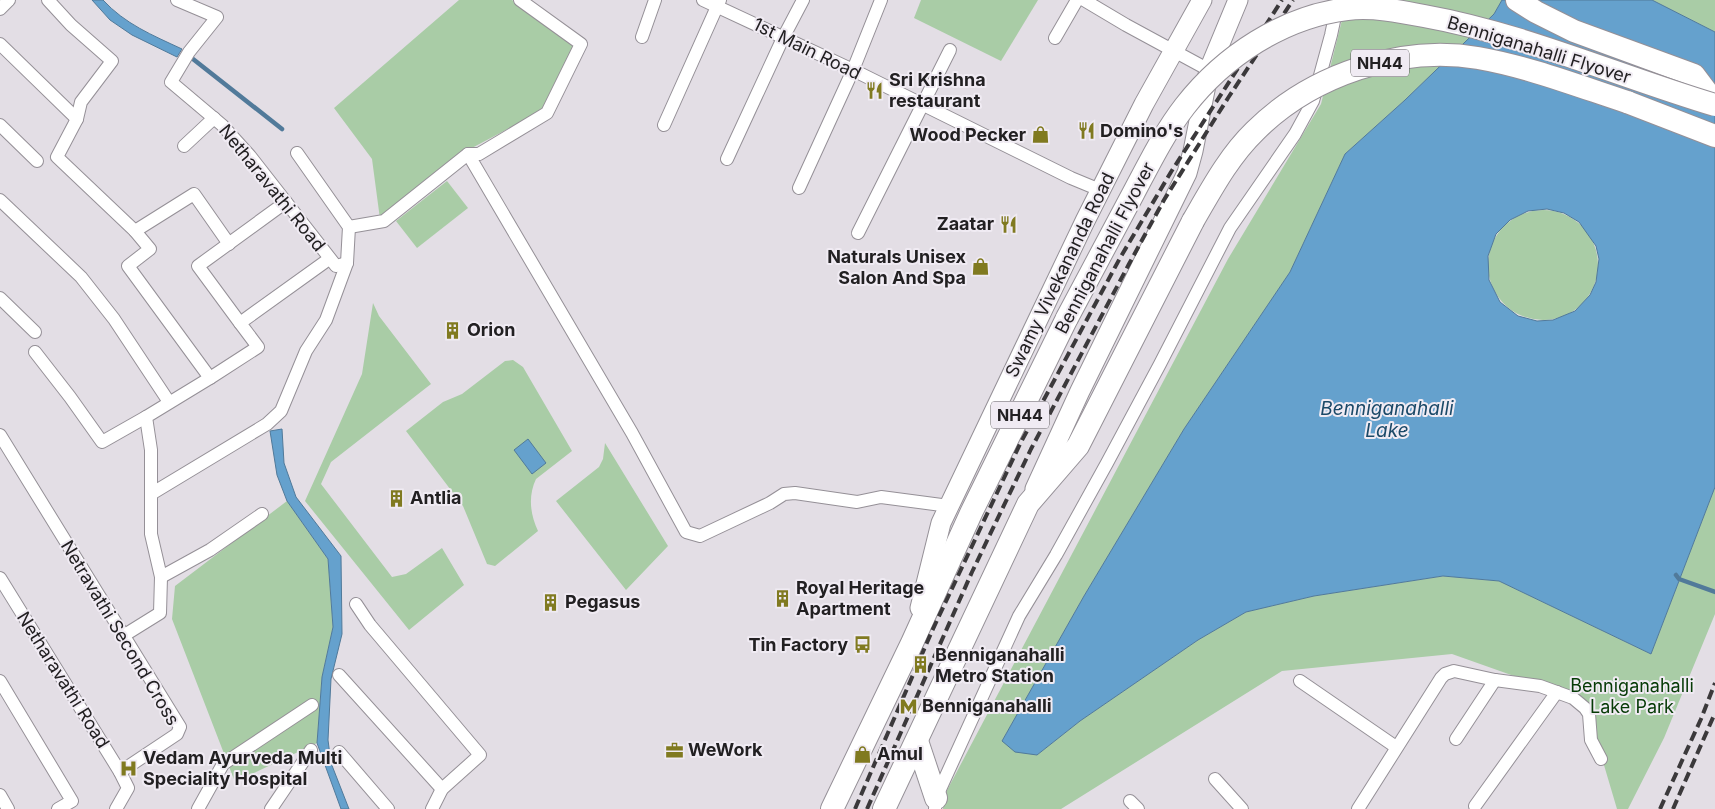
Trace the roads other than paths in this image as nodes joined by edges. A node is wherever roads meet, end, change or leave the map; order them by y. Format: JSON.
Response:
{"nodes":[{"id":1,"x":9,"y":0,"type":"edge"},
{"id":2,"x":48,"y":0,"type":"edge"},
{"id":3,"x":177,"y":0,"type":"edge"},
{"id":4,"x":520,"y":0,"type":"edge"},
{"id":5,"x":655,"y":0,"type":"edge"},
{"id":6,"x":703,"y":0,"type":"edge"},
{"id":7,"x":803,"y":0,"type":"edge"},
{"id":8,"x":881,"y":0,"type":"edge"},
{"id":9,"x":1077,"y":0,"type":"edge"},
{"id":10,"x":1084,"y":0,"type":"edge"},
{"id":11,"x":1202,"y":0,"type":"edge"},
{"id":12,"x":1238,"y":0,"type":"edge"},
{"id":13,"x":1338,"y":0,"type":"edge"},
{"id":14,"x":1517,"y":0,"type":"edge"},
{"id":15,"x":718,"y":3,"type":"edge"},
{"id":16,"x":0,"y":9,"type":"edge"},
{"id":17,"x":642,"y":37,"type":"dead end"},
{"id":18,"x":783,"y":38,"type":"junction"},
{"id":19,"x":1055,"y":38,"type":"dead end"},
{"id":20,"x":0,"y":44,"type":"edge"},
{"id":21,"x":950,"y":50,"type":"dead end"},
{"id":22,"x":1174,"y":52,"type":"junction"},
{"id":23,"x":853,"y":70,"type":"junction"},
{"id":24,"x":1209,"y":70,"type":"junction"},
{"id":25,"x":1715,"y":104,"type":"edge"},
{"id":26,"x":922,"y":106,"type":"junction"},
{"id":27,"x":214,"y":118,"type":"junction"},
{"id":28,"x":77,"y":119,"type":"junction"},
{"id":29,"x":0,"y":125,"type":"edge"},
{"id":30,"x":664,"y":126,"type":"dead end"},
{"id":31,"x":1715,"y":136,"type":"edge"},
{"id":32,"x":184,"y":146,"type":"dead end"},
{"id":33,"x":297,"y":153,"type":"dead end"},
{"id":34,"x":468,"y":154,"type":"junction"},
{"id":35,"x":727,"y":159,"type":"dead end"},
{"id":36,"x":38,"y":161,"type":"dead end"},
{"id":37,"x":798,"y":188,"type":"dead end"},
{"id":38,"x":1100,"y":190,"type":"junction"},
{"id":39,"x":0,"y":200,"type":"edge"},
{"id":40,"x":286,"y":202,"type":"junction"},
{"id":41,"x":349,"y":227,"type":"junction"},
{"id":42,"x":134,"y":231,"type":"junction"},
{"id":43,"x":858,"y":233,"type":"dead end"},
{"id":44,"x":229,"y":244,"type":"junction"},
{"id":45,"x":329,"y":259,"type":"junction"},
{"id":46,"x":347,"y":263,"type":"junction"},
{"id":47,"x":0,"y":298,"type":"edge"},
{"id":48,"x":240,"y":323,"type":"junction"},
{"id":49,"x":36,"y":332,"type":"dead end"},
{"id":50,"x":35,"y":352,"type":"dead end"},
{"id":51,"x":210,"y":378,"type":"junction"},
{"id":52,"x":169,"y":402,"type":"junction"},
{"id":53,"x":146,"y":417,"type":"junction"},
{"id":54,"x":0,"y":435,"type":"edge"},
{"id":55,"x":151,"y":494,"type":"junction"},
{"id":56,"x":1028,"y":504,"type":"junction"},
{"id":57,"x":949,"y":506,"type":"junction"},
{"id":58,"x":262,"y":514,"type":"dead end"},
{"id":59,"x":161,"y":577,"type":"junction"},
{"id":60,"x":0,"y":578,"type":"edge"},
{"id":61,"x":356,"y":604,"type":"dead end"},
{"id":62,"x":123,"y":636,"type":"junction"},
{"id":63,"x":912,"y":643,"type":"junction"},
{"id":64,"x":339,"y":675,"type":"dead end"},
{"id":65,"x":1496,"y":680,"type":"junction"},
{"id":66,"x":0,"y":681,"type":"edge"},
{"id":67,"x":1300,"y":681,"type":"dead end"},
{"id":68,"x":1557,"y":692,"type":"junction"},
{"id":69,"x":312,"y":704,"type":"dead end"},
{"id":70,"x":1456,"y":739,"type":"dead end"},
{"id":71,"x":917,"y":741,"type":"junction"},
{"id":72,"x":1396,"y":747,"type":"junction"},
{"id":73,"x":311,"y":750,"type":"dead end"},
{"id":74,"x":339,"y":752,"type":"dead end"},
{"id":75,"x":1601,"y":759,"type":"dead end"},
{"id":76,"x":120,"y":772,"type":"junction"},
{"id":77,"x":1216,"y":779,"type":"dead end"},
{"id":78,"x":442,"y":789,"type":"junction"},
{"id":79,"x":0,"y":795,"type":"edge"},
{"id":80,"x":935,"y":804,"type":"edge"},
{"id":81,"x":1475,"y":806,"type":"dead end"},
{"id":82,"x":8,"y":809,"type":"edge"},
{"id":83,"x":58,"y":809,"type":"edge"},
{"id":84,"x":116,"y":809,"type":"edge"},
{"id":85,"x":198,"y":809,"type":"edge"},
{"id":86,"x":272,"y":809,"type":"edge"},
{"id":87,"x":388,"y":809,"type":"edge"},
{"id":88,"x":432,"y":809,"type":"edge"},
{"id":89,"x":832,"y":809,"type":"edge"},
{"id":90,"x":884,"y":809,"type":"edge"},
{"id":91,"x":1242,"y":809,"type":"edge"},
{"id":92,"x":1358,"y":809,"type":"edge"}],
"edges":[{"from":1,"to":16,"type":"street"},
{"from":2,"to":28,"type":"street"},
{"from":3,"to":27,"type":"street","name":"Netharavathi Road"},
{"from":4,"to":34,"type":"street"},
{"from":5,"to":17,"type":"street"},
{"from":6,"to":15,"type":"street","name":"1st Main Road"},
{"from":7,"to":18,"type":"street"},
{"from":8,"to":23,"type":"street"},
{"from":9,"to":19,"type":"street"},
{"from":10,"to":22,"type":"street"},
{"from":11,"to":22,"type":"main road","name":"Swamy Vivekananda Road"},
{"from":12,"to":24,"type":"main road"},
{"from":13,"to":80,"type":"street"},
{"from":14,"to":25,"type":"highway"},
{"from":15,"to":18,"type":"street","name":"1st Main Road"},
{"from":15,"to":30,"type":"street"},
{"from":18,"to":23,"type":"street","name":"1st Main Road"},
{"from":18,"to":35,"type":"street"},
{"from":20,"to":28,"type":"street"},
{"from":21,"to":26,"type":"street"},
{"from":22,"to":24,"type":"street"},
{"from":22,"to":38,"type":"main road","name":"Swamy Vivekananda Road"},
{"from":23,"to":26,"type":"street","name":"1st Main Road"},
{"from":23,"to":37,"type":"street"},
{"from":24,"to":56,"type":"main road"},
{"from":25,"to":63,"type":"highway","name":"Benniganahalli Flyover","number":"NH44","bridge":true},
{"from":26,"to":38,"type":"street","name":"1st Main Road"},
{"from":26,"to":43,"type":"street"},
{"from":27,"to":32,"type":"street"},
{"from":27,"to":40,"type":"street","name":"Netharavathi Road"},
{"from":28,"to":42,"type":"street"},
{"from":29,"to":36,"type":"street"},
{"from":31,"to":56,"type":"highway","name":"Benniganahalli Flyover","number":"NH44","bridge":true},
{"from":33,"to":41,"type":"street"},
{"from":34,"to":41,"type":"street"},
{"from":34,"to":57,"type":"street"},
{"from":38,"to":57,"type":"main road","name":"Swamy Vivekananda Road"},
{"from":39,"to":52,"type":"street"},
{"from":40,"to":44,"type":"street"},
{"from":40,"to":45,"type":"street","name":"Netharavathi Road"},
{"from":41,"to":46,"type":"street"},
{"from":42,"to":44,"type":"street"},
{"from":42,"to":51,"type":"street"},
{"from":44,"to":48,"type":"street"},
{"from":45,"to":46,"type":"street"},
{"from":45,"to":48,"type":"street"},
{"from":46,"to":55,"type":"street"},
{"from":47,"to":49,"type":"street"},
{"from":48,"to":51,"type":"street"},
{"from":50,"to":53,"type":"street"},
{"from":51,"to":52,"type":"street"},
{"from":52,"to":53,"type":"street"},
{"from":53,"to":55,"type":"street"},
{"from":54,"to":62,"type":"street","name":"Netravathi Second Cross"},
{"from":55,"to":59,"type":"street"},
{"from":56,"to":71,"type":"highway","number":"NH44"},
{"from":57,"to":63,"type":"main road","name":"Swamy Vivekananda Road"},
{"from":58,"to":59,"type":"street"},
{"from":59,"to":62,"type":"street"},
{"from":60,"to":76,"type":"street","name":"Netharavathi Road"},
{"from":61,"to":78,"type":"street"},
{"from":62,"to":76,"type":"street","name":"Netravathi Second Cross"},
{"from":63,"to":89,"type":"highway","number":"NH44"},
{"from":64,"to":78,"type":"street"},
{"from":65,"to":68,"type":"street"},
{"from":65,"to":70,"type":"street"},
{"from":65,"to":72,"type":"street"},
{"from":66,"to":83,"type":"street"},
{"from":67,"to":72,"type":"street"},
{"from":68,"to":75,"type":"street"},
{"from":68,"to":81,"type":"street"},
{"from":69,"to":85,"type":"street"},
{"from":71,"to":80,"type":"highway"},
{"from":71,"to":90,"type":"highway","number":"NH44"},
{"from":72,"to":92,"type":"street"},
{"from":73,"to":86,"type":"street"},
{"from":74,"to":87,"type":"street"},
{"from":76,"to":84,"type":"street","name":"Netharavathi Road"},
{"from":77,"to":91,"type":"street"},
{"from":78,"to":88,"type":"street"},
{"from":79,"to":82,"type":"street"}]}
